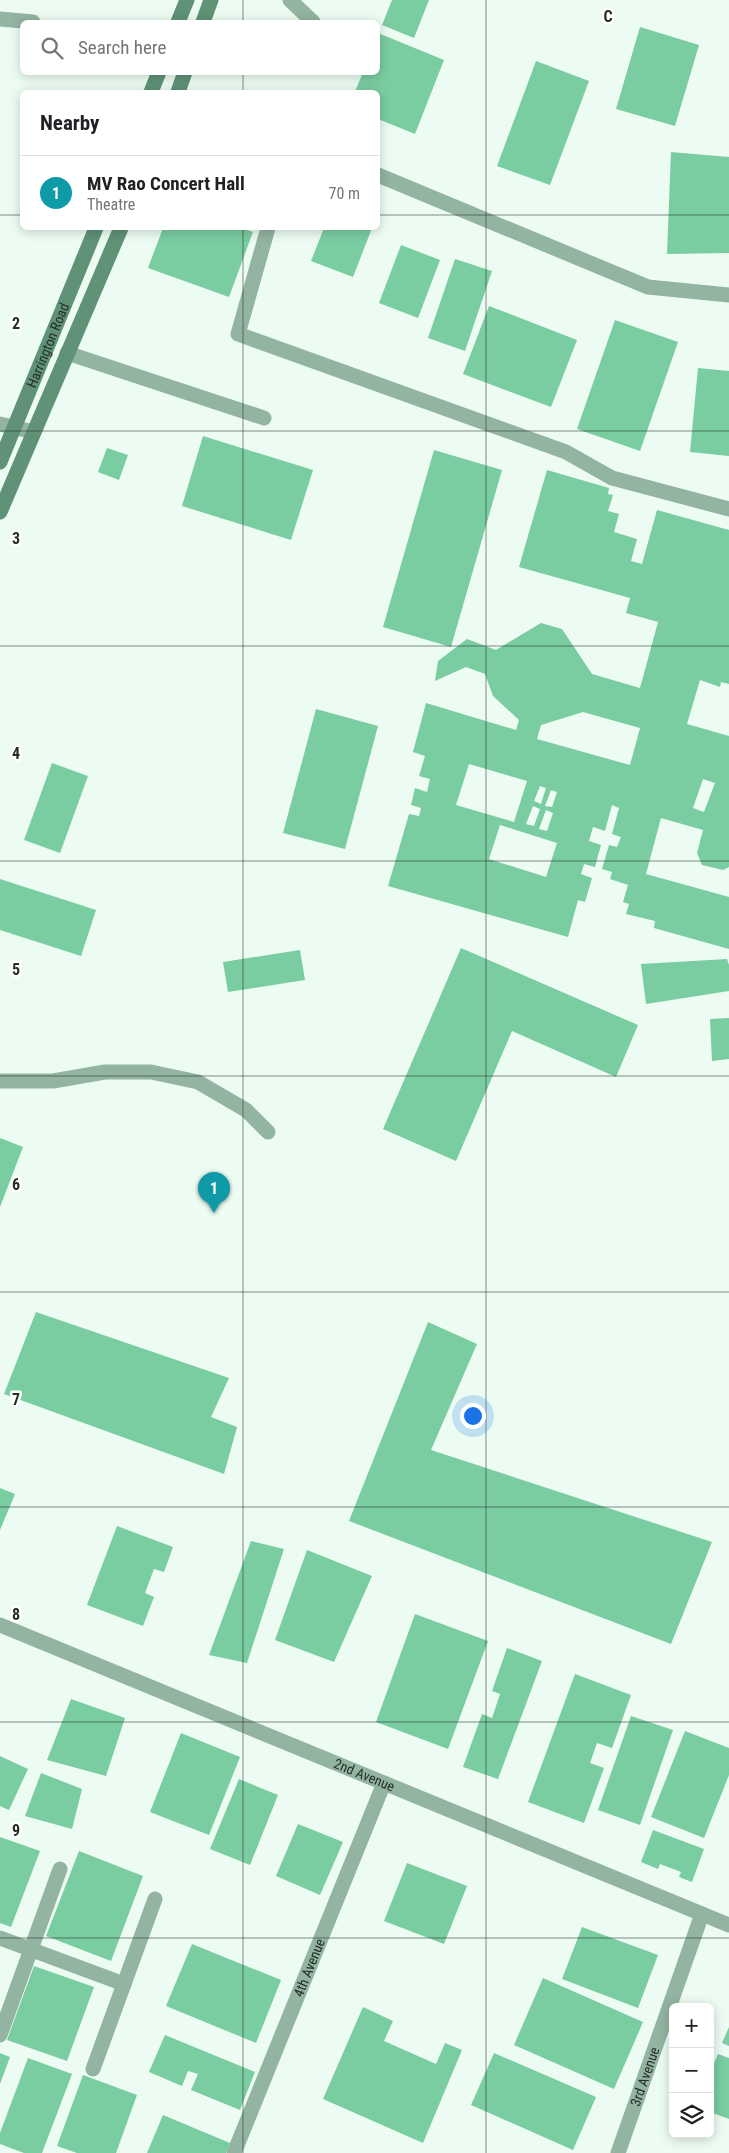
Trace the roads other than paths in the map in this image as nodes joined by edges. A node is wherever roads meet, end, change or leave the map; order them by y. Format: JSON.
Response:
{"nodes":[{"id":1,"x":187,"y":0,"type":"edge"},
{"id":2,"x":211,"y":0,"type":"edge"},
{"id":3,"x":290,"y":0,"type":"edge"},
{"id":4,"x":0,"y":19,"type":"edge"},
{"id":5,"x":179,"y":20,"type":"edge"},
{"id":6,"x":204,"y":20,"type":"edge"},
{"id":7,"x":312,"y":20,"type":"edge"},
{"id":8,"x":20,"y":21,"type":"edge"},
{"id":9,"x":158,"y":75,"type":"edge"},
{"id":10,"x":184,"y":75,"type":"edge"},
{"id":11,"x":152,"y":90,"type":"edge"},
{"id":12,"x":179,"y":90,"type":"edge"},
{"id":13,"x":380,"y":176,"type":"edge"},
{"id":14,"x":95,"y":230,"type":"edge"},
{"id":15,"x":119,"y":230,"type":"edge"},
{"id":16,"x":267,"y":230,"type":"edge"},
{"id":17,"x":729,"y":295,"type":"edge"},
{"id":18,"x":67,"y":353,"type":"junction"},
{"id":19,"x":264,"y":418,"type":"dead end"},
{"id":20,"x":7,"y":426,"type":"edge"},
{"id":21,"x":34,"y":432,"type":"junction"},
{"id":22,"x":0,"y":462,"type":"edge"},
{"id":23,"x":729,"y":509,"type":"edge"},
{"id":24,"x":0,"y":512,"type":"edge"},
{"id":25,"x":0,"y":1081,"type":"edge"},
{"id":26,"x":268,"y":1132,"type":"dead end"},
{"id":27,"x":0,"y":1625,"type":"edge"},
{"id":28,"x":384,"y":1783,"type":"junction"},
{"id":29,"x":60,"y":1869,"type":"dead end"},
{"id":30,"x":155,"y":1899,"type":"dead end"},
{"id":31,"x":702,"y":1914,"type":"junction"},
{"id":32,"x":729,"y":1925,"type":"edge"},
{"id":33,"x":0,"y":1938,"type":"edge"},
{"id":34,"x":31,"y":1950,"type":"junction"},
{"id":35,"x":124,"y":1984,"type":"junction"},
{"id":36,"x":0,"y":2035,"type":"edge"},
{"id":37,"x":92,"y":2069,"type":"dead end"},
{"id":38,"x":234,"y":2153,"type":"edge"},
{"id":39,"x":618,"y":2153,"type":"edge"}],
"edges":[{"from":1,"to":5,"type":"street"},
{"from":2,"to":6,"type":"street"},
{"from":3,"to":7,"type":"street"},
{"from":4,"to":8,"type":"street"},
{"from":9,"to":11,"type":"street"},
{"from":10,"to":12,"type":"street"},
{"from":13,"to":17,"type":"street"},
{"from":14,"to":20,"type":"street","name":"Harrington Road"},
{"from":15,"to":18,"type":"street"},
{"from":16,"to":23,"type":"street"},
{"from":18,"to":19,"type":"street"},
{"from":18,"to":21,"type":"street"},
{"from":20,"to":21,"type":"street"},
{"from":20,"to":22,"type":"street","name":"Harrington Road"},
{"from":21,"to":24,"type":"street"},
{"from":25,"to":26,"type":"street"},
{"from":27,"to":28,"type":"street","name":"2nd Avenue"},
{"from":28,"to":31,"type":"street","name":"2nd Avenue"},
{"from":28,"to":38,"type":"street","name":"4th Avenue"},
{"from":29,"to":34,"type":"street"},
{"from":30,"to":35,"type":"street"},
{"from":31,"to":32,"type":"street","name":"2nd Avenue"},
{"from":31,"to":39,"type":"street","name":"3rd Avenue"},
{"from":33,"to":34,"type":"street"},
{"from":34,"to":35,"type":"street"},
{"from":34,"to":36,"type":"street"},
{"from":35,"to":37,"type":"street"}]}
